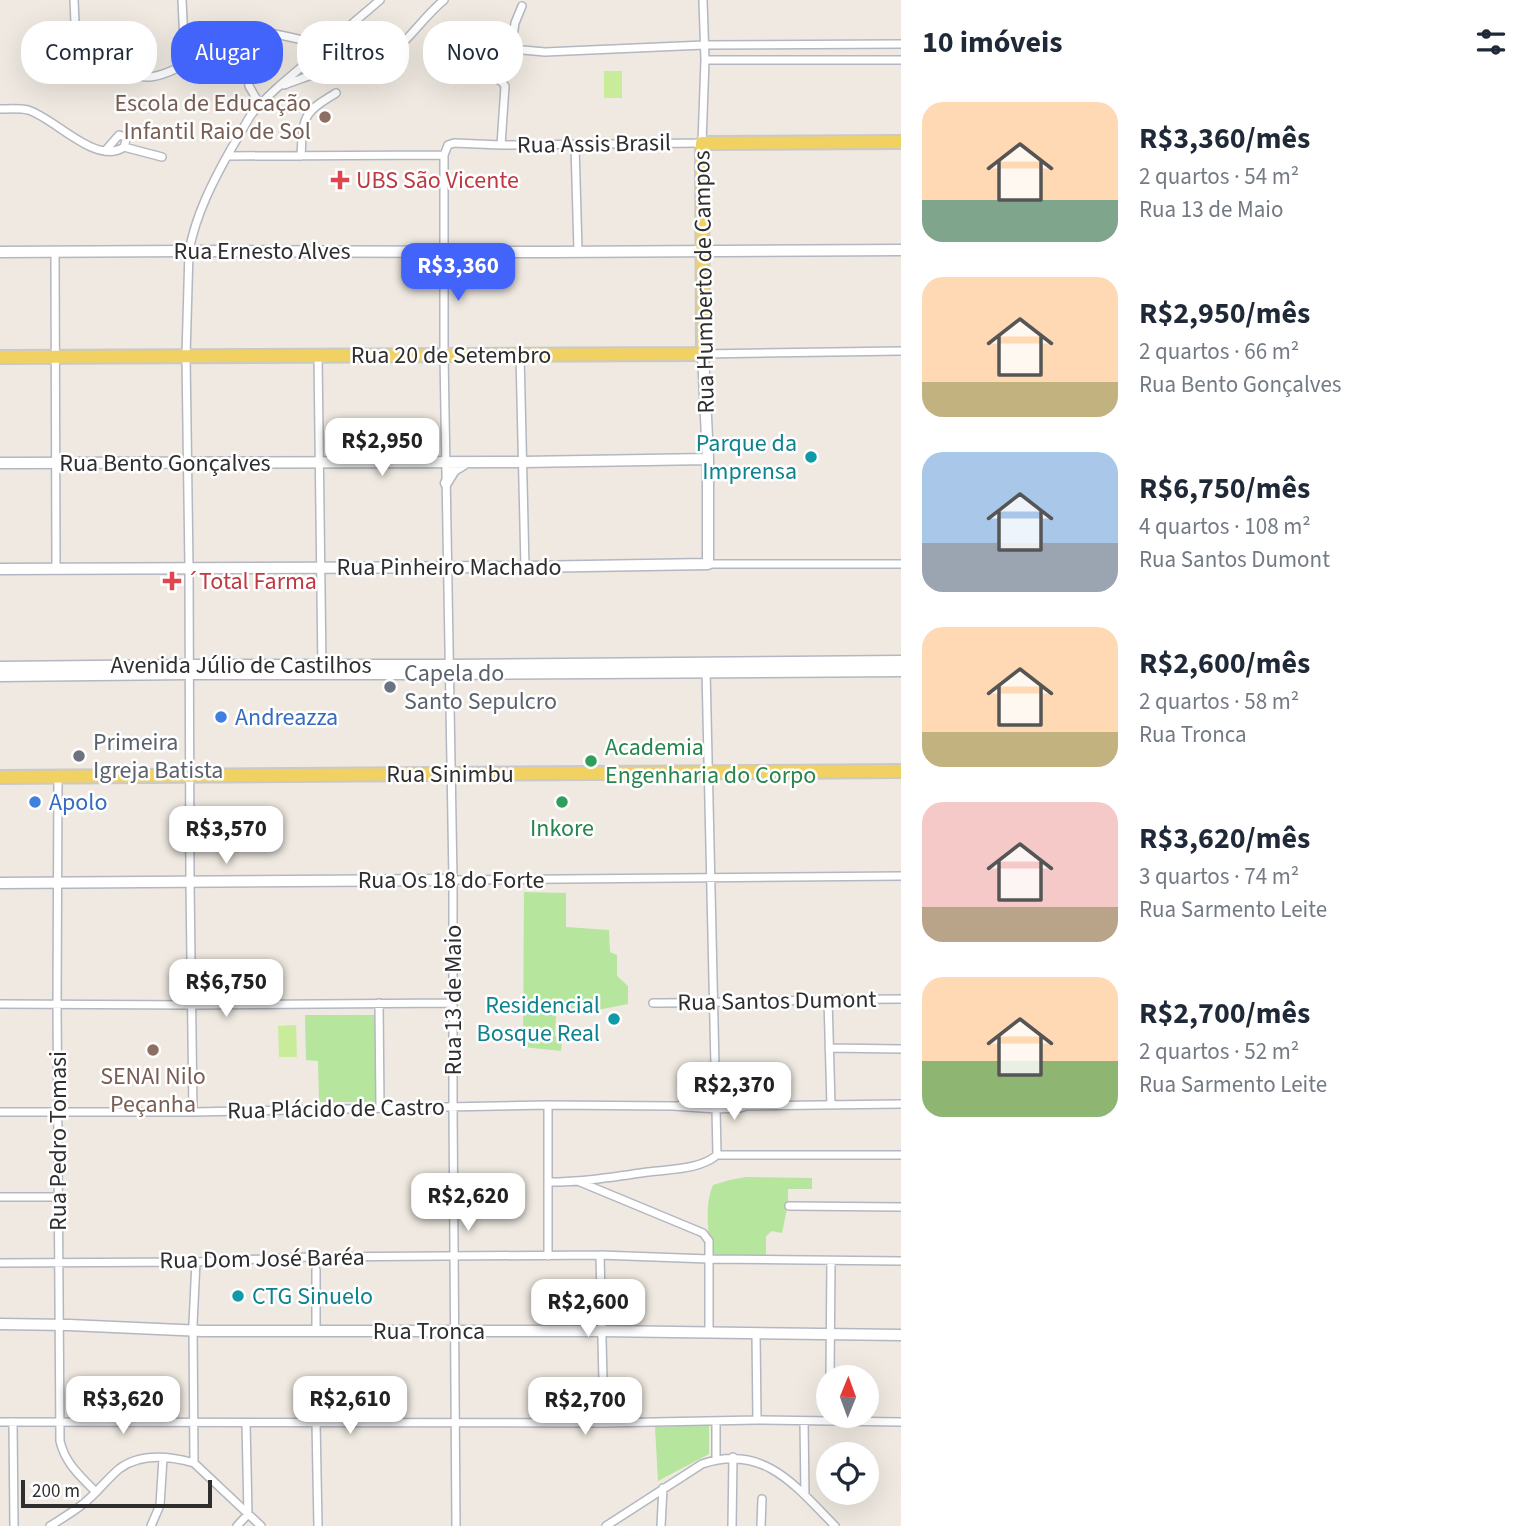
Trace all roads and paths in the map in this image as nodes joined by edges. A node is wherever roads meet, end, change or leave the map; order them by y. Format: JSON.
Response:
{"nodes":[{"id":1,"x":74,"y":0,"type":"edge"},
{"id":2,"x":182,"y":0,"type":"edge"},
{"id":3,"x":380,"y":0,"type":"edge"},
{"id":4,"x":444,"y":0,"type":"edge"},
{"id":5,"x":703,"y":0,"type":"edge"},
{"id":6,"x":522,"y":6,"type":"dead end"},
{"id":7,"x":183,"y":21,"type":"edge"},
{"id":8,"x":355,"y":21,"type":"edge"},
{"id":9,"x":516,"y":21,"type":"edge"},
{"id":10,"x":901,"y":44,"type":"edge"},
{"id":11,"x":704,"y":45,"type":"junction"},
{"id":12,"x":810,"y":45,"type":"junction"},
{"id":13,"x":523,"y":50,"type":"edge"},
{"id":14,"x":705,"y":60,"type":"junction"},
{"id":15,"x":810,"y":60,"type":"junction"},
{"id":16,"x":901,"y":60,"type":"edge"},
{"id":17,"x":171,"y":70,"type":"edge"},
{"id":18,"x":297,"y":70,"type":"edge"},
{"id":19,"x":249,"y":84,"type":"edge"},
{"id":20,"x":504,"y":84,"type":"edge"},
{"id":21,"x":278,"y":87,"type":"junction"},
{"id":22,"x":336,"y":93,"type":"dead end"},
{"id":23,"x":260,"y":105,"type":"junction"},
{"id":24,"x":0,"y":109,"type":"edge"},
{"id":25,"x":901,"y":142,"type":"edge"},
{"id":26,"x":702,"y":143,"type":"junction"},
{"id":27,"x":502,"y":145,"type":"junction"},
{"id":28,"x":575,"y":145,"type":"junction"},
{"id":29,"x":124,"y":147,"type":"junction"},
{"id":30,"x":106,"y":151,"type":"junction"},
{"id":31,"x":444,"y":155,"type":"junction"},
{"id":32,"x":227,"y":156,"type":"junction"},
{"id":33,"x":301,"y":156,"type":"junction"},
{"id":34,"x":162,"y":157,"type":"dead end"},
{"id":35,"x":901,"y":250,"type":"edge"},
{"id":36,"x":189,"y":251,"type":"junction"},
{"id":37,"x":578,"y":251,"type":"junction"},
{"id":38,"x":703,"y":251,"type":"junction"},
{"id":39,"x":0,"y":252,"type":"edge"},
{"id":40,"x":55,"y":252,"type":"junction"},
{"id":41,"x":444,"y":252,"type":"junction"},
{"id":42,"x":901,"y":351,"type":"edge"},
{"id":43,"x":704,"y":354,"type":"junction"},
{"id":44,"x":520,"y":355,"type":"junction"},
{"id":45,"x":186,"y":356,"type":"junction"},
{"id":46,"x":318,"y":356,"type":"junction"},
{"id":47,"x":0,"y":357,"type":"edge"},
{"id":48,"x":55,"y":357,"type":"junction"},
{"id":49,"x":441,"y":358,"type":"junction"},
{"id":50,"x":708,"y":459,"type":"junction"},
{"id":51,"x":320,"y":462,"type":"junction"},
{"id":52,"x":446,"y":462,"type":"junction"},
{"id":53,"x":470,"y":462,"type":"junction"},
{"id":54,"x":523,"y":462,"type":"junction"},
{"id":55,"x":0,"y":463,"type":"edge"},
{"id":56,"x":56,"y":463,"type":"junction"},
{"id":57,"x":187,"y":463,"type":"junction"},
{"id":58,"x":446,"y":483,"type":"junction"},
{"id":59,"x":708,"y":564,"type":"junction"},
{"id":60,"x":900,"y":564,"type":"edge"},
{"id":61,"x":525,"y":567,"type":"junction"},
{"id":62,"x":56,"y":568,"type":"junction"},
{"id":63,"x":189,"y":568,"type":"junction"},
{"id":64,"x":321,"y":568,"type":"junction"},
{"id":65,"x":447,"y":568,"type":"junction"},
{"id":66,"x":0,"y":569,"type":"edge"},
{"id":67,"x":901,"y":661,"type":"edge"},
{"id":68,"x":0,"y":667,"type":"edge"},
{"id":69,"x":706,"y":667,"type":"junction"},
{"id":70,"x":188,"y":669,"type":"junction"},
{"id":71,"x":322,"y":669,"type":"junction"},
{"id":72,"x":449,"y":670,"type":"junction"},
{"id":73,"x":30,"y":671,"type":"junction"},
{"id":74,"x":901,"y":671,"type":"edge"},
{"id":75,"x":0,"y":676,"type":"edge"},
{"id":76,"x":901,"y":771,"type":"edge"},
{"id":77,"x":709,"y":772,"type":"junction"},
{"id":78,"x":451,"y":774,"type":"junction"},
{"id":79,"x":189,"y":776,"type":"junction"},
{"id":80,"x":0,"y":777,"type":"edge"},
{"id":81,"x":58,"y":777,"type":"junction"},
{"id":82,"x":901,"y":876,"type":"edge"},
{"id":83,"x":711,"y":878,"type":"junction"},
{"id":84,"x":453,"y":880,"type":"junction"},
{"id":85,"x":58,"y":882,"type":"junction"},
{"id":86,"x":190,"y":882,"type":"junction"},
{"id":87,"x":0,"y":883,"type":"edge"},
{"id":88,"x":828,"y":999,"type":"junction"},
{"id":89,"x":901,"y":999,"type":"edge"},
{"id":90,"x":379,"y":1003,"type":"junction"},
{"id":91,"x":452,"y":1003,"type":"junction"},
{"id":92,"x":653,"y":1003,"type":"dead end"},
{"id":93,"x":714,"y":1003,"type":"junction"},
{"id":94,"x":0,"y":1004,"type":"edge"},
{"id":95,"x":57,"y":1004,"type":"junction"},
{"id":96,"x":193,"y":1005,"type":"junction"},
{"id":97,"x":829,"y":1048,"type":"junction"},
{"id":98,"x":901,"y":1049,"type":"edge"},
{"id":99,"x":715,"y":1067,"type":"junction"},
{"id":100,"x":901,"y":1104,"type":"edge"},
{"id":101,"x":548,"y":1105,"type":"junction"},
{"id":102,"x":746,"y":1105,"type":"junction"},
{"id":103,"x":831,"y":1105,"type":"junction"},
{"id":104,"x":714,"y":1106,"type":"junction"},
{"id":105,"x":453,"y":1107,"type":"junction"},
{"id":106,"x":380,"y":1108,"type":"junction"},
{"id":107,"x":0,"y":1112,"type":"edge"},
{"id":108,"x":58,"y":1112,"type":"junction"},
{"id":109,"x":193,"y":1112,"type":"junction"},
{"id":110,"x":717,"y":1155,"type":"junction"},
{"id":111,"x":901,"y":1155,"type":"edge"},
{"id":112,"x":548,"y":1182,"type":"junction"},
{"id":113,"x":580,"y":1182,"type":"junction"},
{"id":114,"x":0,"y":1197,"type":"edge"},
{"id":115,"x":59,"y":1197,"type":"junction"},
{"id":116,"x":789,"y":1206,"type":"dead end"},
{"id":117,"x":901,"y":1207,"type":"edge"},
{"id":118,"x":600,"y":1255,"type":"junction"},
{"id":119,"x":548,"y":1256,"type":"junction"},
{"id":120,"x":454,"y":1257,"type":"junction"},
{"id":121,"x":709,"y":1259,"type":"junction"},
{"id":122,"x":831,"y":1261,"type":"junction"},
{"id":123,"x":901,"y":1261,"type":"edge"},
{"id":124,"x":196,"y":1262,"type":"junction"},
{"id":125,"x":0,"y":1263,"type":"edge"},
{"id":126,"x":59,"y":1263,"type":"junction"},
{"id":127,"x":316,"y":1270,"type":"dead end"},
{"id":128,"x":0,"y":1324,"type":"edge"},
{"id":129,"x":59,"y":1325,"type":"junction"},
{"id":130,"x":194,"y":1331,"type":"junction"},
{"id":131,"x":316,"y":1331,"type":"junction"},
{"id":132,"x":454,"y":1331,"type":"junction"},
{"id":133,"x":602,"y":1331,"type":"junction"},
{"id":134,"x":709,"y":1332,"type":"junction"},
{"id":135,"x":756,"y":1333,"type":"junction"},
{"id":136,"x":829,"y":1334,"type":"junction"},
{"id":137,"x":901,"y":1335,"type":"edge"},
{"id":138,"x":830,"y":1365,"type":"edge"},
{"id":139,"x":757,"y":1420,"type":"junction"},
{"id":140,"x":816,"y":1420,"type":"edge"},
{"id":141,"x":716,"y":1421,"type":"junction"},
{"id":142,"x":804,"y":1421,"type":"junction"},
{"id":143,"x":879,"y":1421,"type":"edge"},
{"id":144,"x":0,"y":1422,"type":"edge"},
{"id":145,"x":13,"y":1422,"type":"junction"},
{"id":146,"x":59,"y":1422,"type":"junction"},
{"id":147,"x":316,"y":1422,"type":"junction"},
{"id":148,"x":455,"y":1422,"type":"junction"},
{"id":149,"x":194,"y":1423,"type":"junction"},
{"id":150,"x":246,"y":1423,"type":"junction"},
{"id":151,"x":604,"y":1423,"type":"junction"},
{"id":152,"x":901,"y":1423,"type":"edge"},
{"id":153,"x":733,"y":1457,"type":"junction"},
{"id":154,"x":163,"y":1458,"type":"junction"},
{"id":155,"x":716,"y":1460,"type":"junction"},
{"id":156,"x":194,"y":1462,"type":"junction"},
{"id":157,"x":663,"y":1489,"type":"junction"},
{"id":158,"x":96,"y":1492,"type":"junction"},
{"id":159,"x":805,"y":1495,"type":"junction"},
{"id":160,"x":762,"y":1499,"type":"dead end"},
{"id":161,"x":248,"y":1514,"type":"junction"},
{"id":162,"x":14,"y":1526,"type":"edge"},
{"id":163,"x":50,"y":1526,"type":"edge"},
{"id":164,"x":151,"y":1526,"type":"edge"},
{"id":165,"x":237,"y":1526,"type":"edge"},
{"id":166,"x":261,"y":1526,"type":"edge"},
{"id":167,"x":318,"y":1526,"type":"edge"},
{"id":168,"x":456,"y":1526,"type":"edge"},
{"id":169,"x":606,"y":1526,"type":"edge"},
{"id":170,"x":661,"y":1526,"type":"edge"},
{"id":171,"x":733,"y":1526,"type":"edge"},
{"id":172,"x":761,"y":1526,"type":"edge"},
{"id":173,"x":835,"y":1526,"type":"edge"}],
"edges":[{"from":1,"to":17,"type":"street"},
{"from":2,"to":7,"type":"street"},
{"from":3,"to":8,"type":"street"},
{"from":4,"to":21,"type":"street"},
{"from":5,"to":11,"type":"street","name":"Rua Humberto de Campos"},
{"from":6,"to":9,"type":"street"},
{"from":10,"to":12,"type":"street"},
{"from":11,"to":12,"type":"street"},
{"from":11,"to":13,"type":"street"},
{"from":11,"to":14,"type":"street","name":"Rua Humberto de Campos"},
{"from":12,"to":15,"type":"street"},
{"from":14,"to":15,"type":"street"},
{"from":14,"to":26,"type":"street","name":"Rua Humberto de Campos"},
{"from":15,"to":16,"type":"street"},
{"from":18,"to":21,"type":"street"},
{"from":19,"to":23,"type":"street"},
{"from":20,"to":27,"type":"street"},
{"from":21,"to":23,"type":"street"},
{"from":22,"to":33,"type":"street"},
{"from":23,"to":32,"type":"street"},
{"from":24,"to":30,"type":"street"},
{"from":25,"to":26,"type":"main road","name":"Rua Assis Brasil"},
{"from":26,"to":28,"type":"street","name":"Rua Assis Brasil"},
{"from":26,"to":38,"type":"main road","name":"Rua Humberto de Campos"},
{"from":27,"to":28,"type":"street","name":"Rua Assis Brasil"},
{"from":27,"to":31,"type":"street","name":"Rua Assis Brasil"},
{"from":28,"to":37,"type":"street"},
{"from":29,"to":30,"type":"street"},
{"from":29,"to":30,"type":"street"},
{"from":29,"to":34,"type":"street"},
{"from":31,"to":33,"type":"street"},
{"from":31,"to":41,"type":"street","name":"Rua 13 de Maio"},
{"from":32,"to":33,"type":"street"},
{"from":32,"to":36,"type":"street"},
{"from":35,"to":38,"type":"street","name":"Rua Ernesto Alves"},
{"from":36,"to":40,"type":"street","name":"Rua Ernesto Alves"},
{"from":36,"to":41,"type":"street","name":"Rua Ernesto Alves"},
{"from":36,"to":45,"type":"street"},
{"from":37,"to":38,"type":"street","name":"Rua Ernesto Alves"},
{"from":37,"to":41,"type":"street","name":"Rua Ernesto Alves"},
{"from":38,"to":43,"type":"main road","name":"Rua Humberto de Campos"},
{"from":39,"to":40,"type":"street","name":"Rua Ernesto Alves"},
{"from":40,"to":48,"type":"street"},
{"from":41,"to":49,"type":"street","name":"Rua 13 de Maio"},
{"from":42,"to":43,"type":"street","name":"Rua 20 de Setembro"},
{"from":43,"to":44,"type":"main road","name":"Rua 20 de Setembro"},
{"from":43,"to":50,"type":"street","name":"Rua Humberto de Campos"},
{"from":44,"to":49,"type":"main road","name":"Rua 20 de Setembro"},
{"from":44,"to":54,"type":"street"},
{"from":45,"to":46,"type":"main road","name":"Rua 20 de Setembro"},
{"from":45,"to":48,"type":"main road","name":"Rua 20 de Setembro"},
{"from":45,"to":57,"type":"street"},
{"from":46,"to":49,"type":"main road","name":"Rua 20 de Setembro"},
{"from":46,"to":51,"type":"street"},
{"from":47,"to":48,"type":"main road","name":"Rua 20 de Setembro"},
{"from":48,"to":56,"type":"street"},
{"from":49,"to":52,"type":"street","name":"Rua 13 de Maio"},
{"from":50,"to":54,"type":"street","name":"Rua Bento Gonçalves"},
{"from":50,"to":59,"type":"street","name":"Rua Humberto de Campos"},
{"from":51,"to":52,"type":"street","name":"Rua Bento Gonçalves"},
{"from":51,"to":57,"type":"street","name":"Rua Bento Gonçalves"},
{"from":51,"to":64,"type":"street"},
{"from":52,"to":53,"type":"street","name":"Rua Bento Gonçalves"},
{"from":52,"to":58,"type":"street","name":"Rua 13 de Maio"},
{"from":53,"to":54,"type":"street","name":"Rua Bento Gonçalves"},
{"from":53,"to":58,"type":"street"},
{"from":54,"to":61,"type":"street"},
{"from":55,"to":56,"type":"street","name":"Rua Bento Gonçalves"},
{"from":56,"to":57,"type":"street","name":"Rua Bento Gonçalves"},
{"from":56,"to":62,"type":"street"},
{"from":57,"to":63,"type":"street"},
{"from":58,"to":65,"type":"street","name":"Rua 13 de Maio"},
{"from":59,"to":60,"type":"street","name":"Rua Pinheiro Machado"},
{"from":59,"to":61,"type":"street","name":"Rua Pinheiro Machado"},
{"from":61,"to":65,"type":"street","name":"Rua Pinheiro Machado"},
{"from":62,"to":63,"type":"street","name":"Rua Pinheiro Machado"},
{"from":62,"to":66,"type":"street","name":"Rua Pinheiro Machado"},
{"from":63,"to":64,"type":"street","name":"Rua Pinheiro Machado"},
{"from":63,"to":70,"type":"street"},
{"from":64,"to":65,"type":"street","name":"Rua Pinheiro Machado"},
{"from":64,"to":71,"type":"street"},
{"from":65,"to":72,"type":"street","name":"Rua 13 de Maio"},
{"from":67,"to":69,"type":"street","name":"Avenida Júlio de Castilhos"},
{"from":68,"to":73,"type":"street","name":"Avenida Júlio de Castilhos"},
{"from":68,"to":75,"type":"street"},
{"from":69,"to":72,"type":"street","name":"Avenida Júlio de Castilhos"},
{"from":69,"to":74,"type":"street","name":"Avenida Júlio de Castilhos"},
{"from":69,"to":77,"type":"street"},
{"from":70,"to":71,"type":"street","name":"Avenida Júlio de Castilhos"},
{"from":70,"to":73,"type":"street","name":"Avenida Júlio de Castilhos"},
{"from":70,"to":79,"type":"street"},
{"from":71,"to":72,"type":"street","name":"Avenida Júlio de Castilhos"},
{"from":72,"to":78,"type":"street","name":"Rua 13 de Maio"},
{"from":73,"to":75,"type":"street","name":"Avenida Júlio de Castilhos"},
{"from":76,"to":77,"type":"main road","name":"Rua Sinimbu"},
{"from":77,"to":78,"type":"main road","name":"Rua Sinimbu"},
{"from":77,"to":83,"type":"street"},
{"from":78,"to":79,"type":"main road","name":"Rua Sinimbu"},
{"from":78,"to":84,"type":"street","name":"Rua 13 de Maio"},
{"from":79,"to":81,"type":"main road","name":"Rua Sinimbu"},
{"from":79,"to":86,"type":"street"},
{"from":80,"to":81,"type":"main road","name":"Rua Sinimbu"},
{"from":81,"to":85,"type":"street","name":"Rua Pedro Tomasi"},
{"from":82,"to":83,"type":"street","name":"Rua Os 18 do Forte"},
{"from":83,"to":84,"type":"street","name":"Rua Os 18 do Forte"},
{"from":83,"to":93,"type":"street"},
{"from":84,"to":86,"type":"street","name":"Rua Os 18 do Forte"},
{"from":84,"to":91,"type":"street","name":"Rua 13 de Maio"},
{"from":85,"to":86,"type":"street","name":"Rua Os 18 do Forte"},
{"from":85,"to":87,"type":"street","name":"Rua Os 18 do Forte"},
{"from":85,"to":95,"type":"street","name":"Rua Pedro Tomasi"},
{"from":86,"to":96,"type":"street"},
{"from":88,"to":89,"type":"street","name":"Rua Santos Dumont"},
{"from":88,"to":93,"type":"street","name":"Rua Santos Dumont"},
{"from":88,"to":97,"type":"street"},
{"from":90,"to":91,"type":"street"},
{"from":90,"to":96,"type":"street"},
{"from":90,"to":106,"type":"street"},
{"from":91,"to":105,"type":"street","name":"Rua 13 de Maio"},
{"from":92,"to":93,"type":"street","name":"Rua Santos Dumont"},
{"from":93,"to":99,"type":"street"},
{"from":94,"to":95,"type":"street"},
{"from":95,"to":96,"type":"street"},
{"from":95,"to":108,"type":"street","name":"Rua Pedro Tomasi"},
{"from":96,"to":109,"type":"street"},
{"from":97,"to":98,"type":"street"},
{"from":97,"to":103,"type":"street"},
{"from":99,"to":102,"type":"street"},
{"from":99,"to":104,"type":"street"},
{"from":100,"to":103,"type":"street","name":"Rua Plácido de Castro"},
{"from":101,"to":104,"type":"street","name":"Rua Plácido de Castro"},
{"from":101,"to":105,"type":"street","name":"Rua Plácido de Castro"},
{"from":101,"to":112,"type":"street"},
{"from":102,"to":103,"type":"street","name":"Rua Plácido de Castro"},
{"from":102,"to":104,"type":"street","name":"Rua Plácido de Castro"},
{"from":104,"to":110,"type":"street"},
{"from":105,"to":106,"type":"street","name":"Rua Plácido de Castro"},
{"from":105,"to":120,"type":"street","name":"Rua 13 de Maio"},
{"from":106,"to":109,"type":"street","name":"Rua Plácido de Castro"},
{"from":107,"to":108,"type":"street","name":"Rua Plácido de Castro"},
{"from":108,"to":109,"type":"street","name":"Rua Plácido de Castro"},
{"from":108,"to":115,"type":"street","name":"Rua Pedro Tomasi"},
{"from":110,"to":111,"type":"street"},
{"from":110,"to":113,"type":"street"},
{"from":112,"to":113,"type":"street"},
{"from":112,"to":119,"type":"street"},
{"from":113,"to":121,"type":"street"},
{"from":114,"to":115,"type":"street"},
{"from":115,"to":126,"type":"street","name":"Rua Pedro Tomasi"},
{"from":116,"to":117,"type":"street"},
{"from":118,"to":119,"type":"street","name":"Rua Dom José Baréa"},
{"from":118,"to":121,"type":"street","name":"Rua Dom José Baréa"},
{"from":118,"to":133,"type":"street"},
{"from":119,"to":120,"type":"street","name":"Rua Dom José Baréa"},
{"from":120,"to":124,"type":"street","name":"Rua Dom José Baréa"},
{"from":120,"to":132,"type":"street","name":"Rua 13 de Maio"},
{"from":121,"to":122,"type":"street","name":"Rua Dom José Baréa"},
{"from":121,"to":134,"type":"street"},
{"from":122,"to":123,"type":"street","name":"Rua Dom José Baréa"},
{"from":122,"to":136,"type":"street"},
{"from":124,"to":126,"type":"street","name":"Rua Dom José Baréa"},
{"from":124,"to":130,"type":"street"},
{"from":125,"to":126,"type":"street","name":"Rua Dom José Baréa"},
{"from":126,"to":129,"type":"street","name":"Rua Pedro Tomasi"},
{"from":127,"to":131,"type":"street"},
{"from":128,"to":129,"type":"street","name":"Rua Tronca"},
{"from":129,"to":130,"type":"street","name":"Rua Tronca"},
{"from":129,"to":146,"type":"street","name":"Rua Pedro Tomasi"},
{"from":130,"to":131,"type":"street","name":"Rua Tronca"},
{"from":130,"to":149,"type":"street"},
{"from":131,"to":132,"type":"street","name":"Rua Tronca"},
{"from":132,"to":133,"type":"street","name":"Rua Tronca"},
{"from":132,"to":148,"type":"street","name":"Rua 13 de Maio"},
{"from":133,"to":134,"type":"street","name":"Rua Tronca"},
{"from":133,"to":151,"type":"street"},
{"from":134,"to":135,"type":"street","name":"Rua Tronca"},
{"from":135,"to":136,"type":"street","name":"Rua Tronca"},
{"from":135,"to":139,"type":"street"},
{"from":136,"to":137,"type":"street","name":"Rua Tronca"},
{"from":136,"to":138,"type":"street"},
{"from":139,"to":141,"type":"street"},
{"from":139,"to":142,"type":"street"},
{"from":140,"to":142,"type":"street"},
{"from":141,"to":151,"type":"street"},
{"from":141,"to":155,"type":"street"},
{"from":142,"to":159,"type":"street"},
{"from":143,"to":152,"type":"street"},
{"from":144,"to":145,"type":"street"},
{"from":145,"to":146,"type":"street"},
{"from":145,"to":162,"type":"street"},
{"from":146,"to":149,"type":"street"},
{"from":146,"to":158,"type":"street","name":"Rua Pedro Tomasi"},
{"from":147,"to":148,"type":"street"},
{"from":147,"to":150,"type":"street"},
{"from":147,"to":167,"type":"street"},
{"from":148,"to":151,"type":"street"},
{"from":148,"to":168,"type":"street","name":"Rua 13 de Maio"},
{"from":149,"to":150,"type":"street"},
{"from":149,"to":156,"type":"street"},
{"from":150,"to":161,"type":"street"},
{"from":153,"to":155,"type":"street"},
{"from":153,"to":159,"type":"street"},
{"from":153,"to":171,"type":"street"},
{"from":154,"to":156,"type":"street"},
{"from":154,"to":158,"type":"street"},
{"from":154,"to":164,"type":"street"},
{"from":155,"to":157,"type":"street"},
{"from":156,"to":161,"type":"street"},
{"from":157,"to":169,"type":"street"},
{"from":157,"to":170,"type":"street"},
{"from":158,"to":163,"type":"street"},
{"from":159,"to":173,"type":"street"},
{"from":160,"to":172,"type":"street"},
{"from":161,"to":165,"type":"street"},
{"from":161,"to":166,"type":"street"}]}
